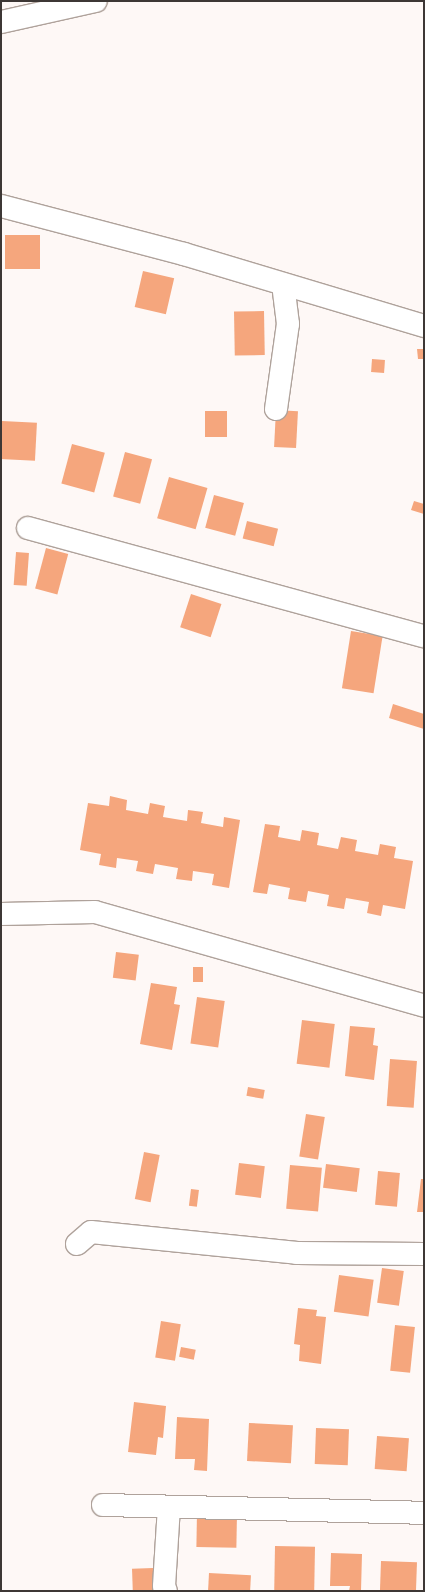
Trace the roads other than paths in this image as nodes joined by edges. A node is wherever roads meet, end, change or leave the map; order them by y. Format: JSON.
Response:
{"nodes":[{"id":1,"x":96,"y":1,"type":"edge"},
{"id":2,"x":1,"y":22,"type":"edge"},
{"id":3,"x":1,"y":206,"type":"edge"},
{"id":4,"x":283,"y":284,"type":"junction"},
{"id":5,"x":424,"y":326,"type":"edge"},
{"id":6,"x":276,"y":409,"type":"dead end"},
{"id":7,"x":28,"y":528,"type":"dead end"},
{"id":8,"x":424,"y":636,"type":"edge"},
{"id":9,"x":1,"y":914,"type":"edge"},
{"id":10,"x":424,"y":1006,"type":"edge"},
{"id":11,"x":77,"y":1244,"type":"dead end"},
{"id":12,"x":424,"y":1254,"type":"edge"},
{"id":13,"x":103,"y":1505,"type":"dead end"},
{"id":14,"x":169,"y":1507,"type":"junction"},
{"id":15,"x":424,"y":1513,"type":"edge"},
{"id":16,"x":166,"y":1591,"type":"edge"}],
"edges":[{"from":1,"to":2,"type":"street"},
{"from":3,"to":4,"type":"street"},
{"from":4,"to":5,"type":"street"},
{"from":4,"to":6,"type":"street"},
{"from":7,"to":8,"type":"street"},
{"from":9,"to":10,"type":"street"},
{"from":11,"to":12,"type":"street"},
{"from":13,"to":14,"type":"street"},
{"from":14,"to":15,"type":"street"},
{"from":14,"to":16,"type":"street"}]}
